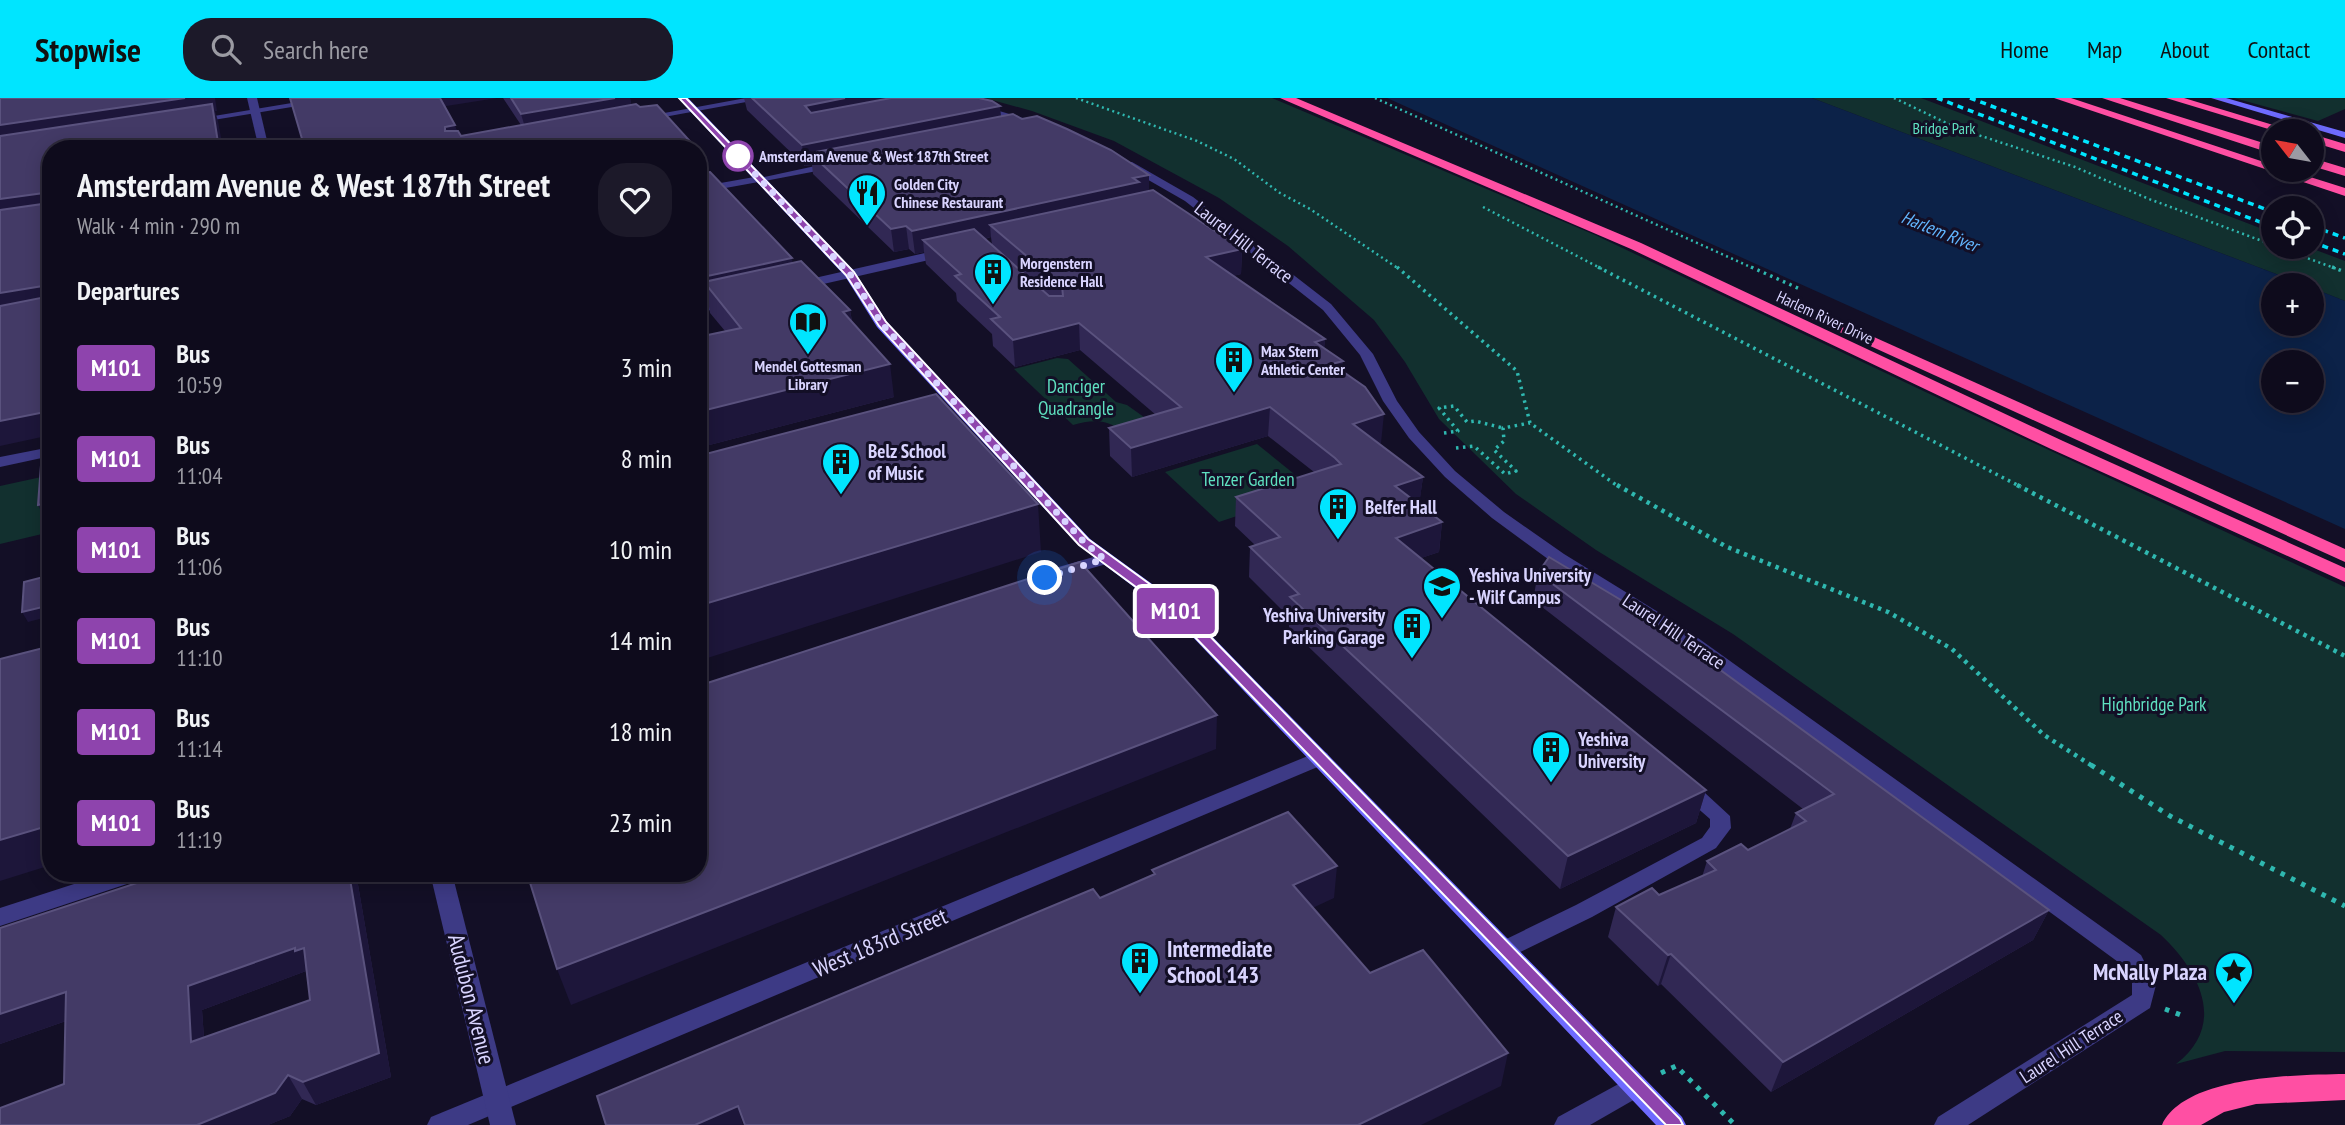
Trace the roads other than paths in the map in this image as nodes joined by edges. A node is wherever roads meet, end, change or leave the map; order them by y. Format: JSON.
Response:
{"nodes":[{"id":1,"x":252,"y":98,"type":"edge"},
{"id":2,"x":341,"y":98,"type":"edge"},
{"id":3,"x":683,"y":98,"type":"edge"},
{"id":4,"x":762,"y":98,"type":"edge"},
{"id":5,"x":1286,"y":98,"type":"edge"},
{"id":6,"x":1313,"y":98,"type":"edge"},
{"id":7,"x":2060,"y":98,"type":"edge"},
{"id":8,"x":2076,"y":98,"type":"edge"},
{"id":9,"x":2108,"y":98,"type":"edge"},
{"id":10,"x":2148,"y":98,"type":"edge"},
{"id":11,"x":2172,"y":98,"type":"edge"},
{"id":12,"x":2216,"y":98,"type":"edge"},
{"id":13,"x":944,"y":102,"type":"edge"},
{"id":14,"x":694,"y":109,"type":"junction"},
{"id":15,"x":255,"y":111,"type":"junction"},
{"id":16,"x":632,"y":120,"type":"edge"},
{"id":17,"x":185,"y":121,"type":"edge"},
{"id":18,"x":1040,"y":124,"type":"junction"},
{"id":19,"x":2261,"y":124,"type":"edge"},
{"id":20,"x":1012,"y":132,"type":"edge"},
{"id":21,"x":2261,"y":132,"type":"edge"},
{"id":22,"x":1063,"y":133,"type":"edge"},
{"id":23,"x":2345,"y":135,"type":"edge"},
{"id":24,"x":262,"y":140,"type":"edge"},
{"id":25,"x":2324,"y":142,"type":"edge"},
{"id":26,"x":2261,"y":146,"type":"edge"},
{"id":27,"x":2345,"y":148,"type":"edge"},
{"id":28,"x":2324,"y":152,"type":"edge"},
{"id":29,"x":2261,"y":157,"type":"edge"},
{"id":30,"x":1118,"y":158,"type":"edge"},
{"id":31,"x":2345,"y":158,"type":"edge"},
{"id":32,"x":850,"y":162,"type":"edge"},
{"id":33,"x":2261,"y":164,"type":"edge"},
{"id":34,"x":2324,"y":166,"type":"edge"},
{"id":35,"x":2345,"y":172,"type":"edge"},
{"id":36,"x":2324,"y":177,"type":"edge"},
{"id":37,"x":760,"y":179,"type":"junction"},
{"id":38,"x":2315,"y":182,"type":"edge"},
{"id":39,"x":2345,"y":184,"type":"edge"},
{"id":40,"x":707,"y":189,"type":"edge"},
{"id":41,"x":2345,"y":192,"type":"edge"},
{"id":42,"x":1189,"y":199,"type":"junction"},
{"id":43,"x":1167,"y":204,"type":"edge"},
{"id":44,"x":966,"y":248,"type":"edge"},
{"id":45,"x":850,"y":274,"type":"junction"},
{"id":46,"x":785,"y":288,"type":"edge"},
{"id":47,"x":749,"y":297,"type":"edge"},
{"id":48,"x":707,"y":307,"type":"edge"},
{"id":49,"x":42,"y":453,"type":"edge"},
{"id":50,"x":0,"y":462,"type":"edge"},
{"id":51,"x":2345,"y":556,"type":"edge"},
{"id":52,"x":1104,"y":559,"type":"junction"},
{"id":53,"x":2345,"y":576,"type":"edge"},
{"id":54,"x":1045,"y":578,"type":"edge"},
{"id":55,"x":1320,"y":758,"type":"junction"},
{"id":56,"x":1671,"y":775,"type":"edge"},
{"id":57,"x":107,"y":882,"type":"edge"},
{"id":58,"x":443,"y":882,"type":"edge"},
{"id":59,"x":0,"y":917,"type":"edge"},
{"id":60,"x":1504,"y":950,"type":"junction"},
{"id":61,"x":1635,"y":1086,"type":"junction"},
{"id":62,"x":2345,"y":1087,"type":"edge"},
{"id":63,"x":500,"y":1113,"type":"edge"},
{"id":64,"x":440,"y":1125,"type":"edge"},
{"id":65,"x":1567,"y":1125,"type":"edge"},
{"id":66,"x":1673,"y":1125,"type":"edge"},
{"id":67,"x":1947,"y":1125,"type":"edge"},
{"id":68,"x":2177,"y":1125,"type":"edge"}],
"edges":[{"from":1,"to":15,"type":"street"},
{"from":2,"to":15,"type":"street"},
{"from":3,"to":14,"type":"main road"},
{"from":4,"to":14,"type":"street"},
{"from":5,"to":53,"type":"highway","name":"Harlem River Drive"},
{"from":6,"to":51,"type":"highway","name":"Harlem River Drive"},
{"from":7,"to":33,"type":"highway"},
{"from":8,"to":29,"type":"highway"},
{"from":9,"to":26,"type":"highway"},
{"from":10,"to":21,"type":"highway"},
{"from":11,"to":19,"type":"highway"},
{"from":12,"to":23,"type":"main road"},
{"from":13,"to":18,"type":"street"},
{"from":14,"to":16,"type":"street"},
{"from":14,"to":37,"type":"main road"},
{"from":15,"to":17,"type":"street"},
{"from":15,"to":24,"type":"street"},
{"from":18,"to":20,"type":"street"},
{"from":18,"to":22,"type":"street"},
{"from":25,"to":27,"type":"highway"},
{"from":28,"to":31,"type":"highway"},
{"from":30,"to":42,"type":"street","name":"Laurel Hill Terrace"},
{"from":32,"to":37,"type":"street"},
{"from":34,"to":35,"type":"highway"},
{"from":36,"to":39,"type":"highway"},
{"from":37,"to":40,"type":"street"},
{"from":37,"to":45,"type":"main road"},
{"from":38,"to":41,"type":"highway"},
{"from":42,"to":43,"type":"street"},
{"from":42,"to":67,"type":"street","name":"Laurel Hill Terrace"},
{"from":44,"to":45,"type":"street"},
{"from":45,"to":46,"type":"street"},
{"from":45,"to":52,"type":"main road"},
{"from":47,"to":48,"type":"street"},
{"from":49,"to":50,"type":"street"},
{"from":52,"to":54,"type":"street"},
{"from":52,"to":55,"type":"main road"},
{"from":55,"to":60,"type":"main road"},
{"from":55,"to":63,"type":"street","name":"West 183rd Street"},
{"from":56,"to":60,"type":"street"},
{"from":57,"to":59,"type":"street"},
{"from":58,"to":63,"type":"street","name":"Audubon Avenue"},
{"from":60,"to":61,"type":"main road"},
{"from":61,"to":65,"type":"street"},
{"from":61,"to":66,"type":"main road"},
{"from":62,"to":68,"type":"highway"},
{"from":63,"to":64,"type":"street","name":"West 183rd Street"}]}
